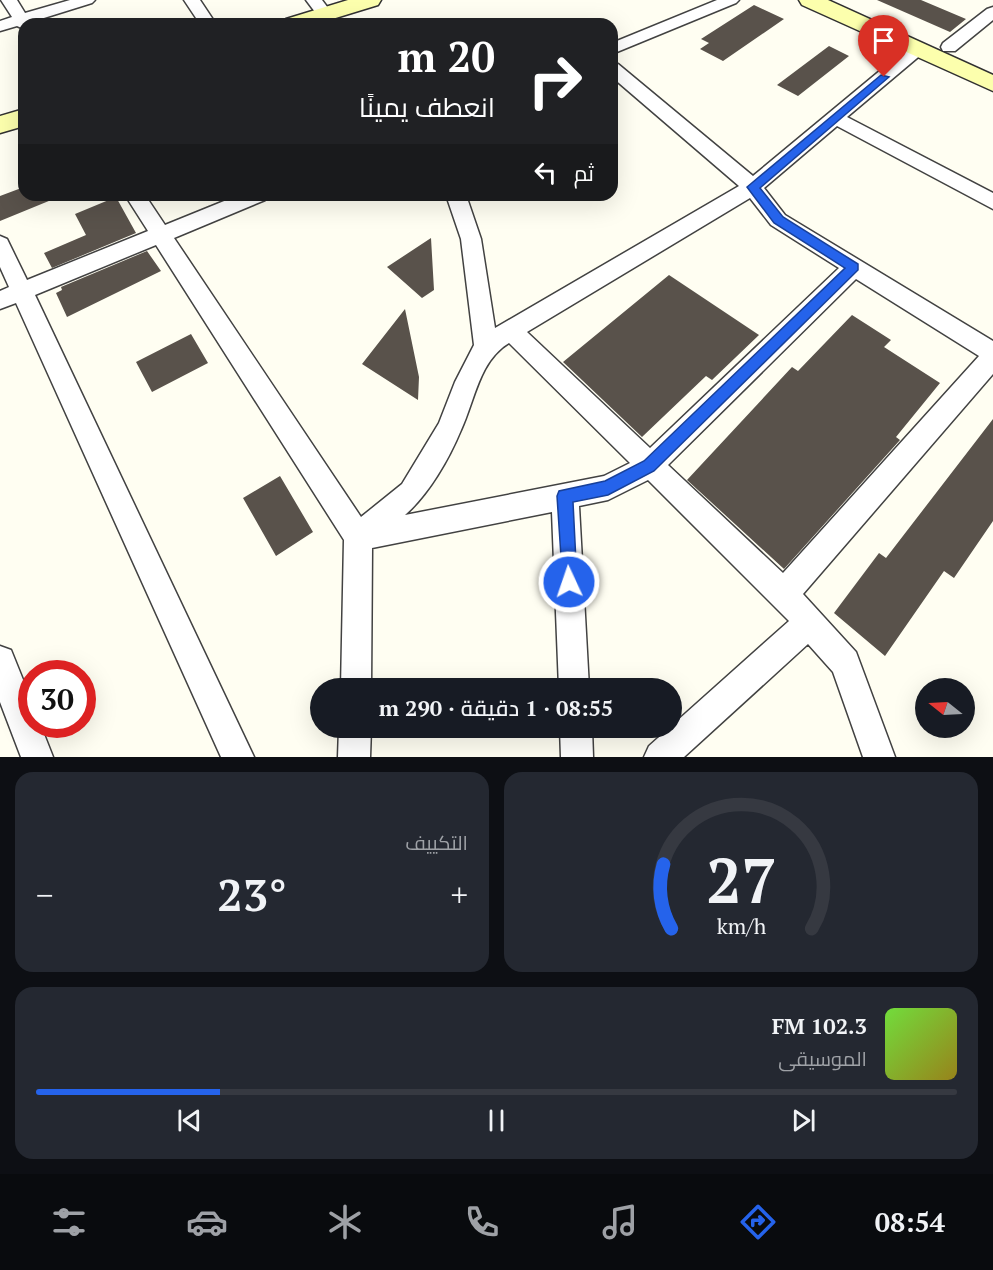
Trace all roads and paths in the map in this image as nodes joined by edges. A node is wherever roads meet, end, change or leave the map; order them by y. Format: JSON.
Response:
{"nodes":[{"id":1,"x":9,"y":0,"type":"edge"},
{"id":2,"x":87,"y":0,"type":"edge"},
{"id":3,"x":192,"y":0,"type":"edge"},
{"id":4,"x":370,"y":0,"type":"edge"},
{"id":5,"x":731,"y":0,"type":"edge"},
{"id":6,"x":810,"y":0,"type":"edge"},
{"id":7,"x":843,"y":0,"type":"edge"},
{"id":8,"x":324,"y":12,"type":"edge"},
{"id":9,"x":993,"y":12,"type":"edge"},
{"id":10,"x":20,"y":18,"type":"edge"},
{"id":11,"x":35,"y":18,"type":"edge"},
{"id":12,"x":203,"y":18,"type":"edge"},
{"id":13,"x":309,"y":18,"type":"edge"},
{"id":14,"x":18,"y":23,"type":"edge"},
{"id":15,"x":0,"y":26,"type":"edge"},
{"id":16,"x":618,"y":47,"type":"edge"},
{"id":17,"x":949,"y":47,"type":"junction"},
{"id":18,"x":917,"y":49,"type":"junction"},
{"id":19,"x":993,"y":67,"type":"edge"},
{"id":20,"x":618,"y":73,"type":"edge"},
{"id":21,"x":993,"y":84,"type":"edge"},
{"id":22,"x":835,"y":118,"type":"junction"},
{"id":23,"x":18,"y":119,"type":"edge"},
{"id":24,"x":0,"y":125,"type":"edge"},
{"id":25,"x":753,"y":187,"type":"junction"},
{"id":26,"x":139,"y":201,"type":"edge"},
{"id":27,"x":244,"y":201,"type":"edge"},
{"id":28,"x":458,"y":201,"type":"edge"},
{"id":29,"x":993,"y":202,"type":"edge"},
{"id":30,"x":162,"y":236,"type":"junction"},
{"id":31,"x":0,"y":244,"type":"edge"},
{"id":32,"x":854,"y":267,"type":"junction"},
{"id":33,"x":11,"y":296,"type":"edge"},
{"id":34,"x":511,"y":331,"type":"junction"},
{"id":35,"x":486,"y":345,"type":"junction"},
{"id":36,"x":993,"y":355,"type":"edge"},
{"id":37,"x":649,"y":466,"type":"junction"},
{"id":38,"x":565,"y":496,"type":"junction"},
{"id":39,"x":358,"y":537,"type":"junction"},
{"id":40,"x":784,"y":594,"type":"junction"},
{"id":41,"x":809,"y":622,"type":"junction"},
{"id":42,"x":0,"y":661,"type":"edge"},
{"id":43,"x":356,"y":678,"type":"edge"},
{"id":44,"x":574,"y":678,"type":"edge"},
{"id":45,"x":355,"y":738,"type":"edge"},
{"id":46,"x":576,"y":738,"type":"edge"},
{"id":47,"x":37,"y":757,"type":"edge"},
{"id":48,"x":238,"y":757,"type":"edge"},
{"id":49,"x":354,"y":757,"type":"edge"},
{"id":50,"x":577,"y":757,"type":"edge"},
{"id":51,"x":660,"y":757,"type":"edge"},
{"id":52,"x":879,"y":757,"type":"edge"}],
"edges":[{"from":1,"to":10,"type":"street"},
{"from":2,"to":11,"type":"street"},
{"from":3,"to":12,"type":"street"},
{"from":4,"to":8,"type":"main road"},
{"from":5,"to":16,"type":"street"},
{"from":6,"to":18,"type":"main road"},
{"from":7,"to":17,"type":"main road"},
{"from":8,"to":13,"type":"main road"},
{"from":9,"to":17,"type":"street"},
{"from":14,"to":15,"type":"street"},
{"from":17,"to":19,"type":"main road"},
{"from":18,"to":21,"type":"main road"},
{"from":18,"to":22,"type":"street"},
{"from":20,"to":25,"type":"street"},
{"from":22,"to":25,"type":"street"},
{"from":22,"to":29,"type":"street"},
{"from":23,"to":24,"type":"main road"},
{"from":25,"to":32,"type":"street"},
{"from":25,"to":34,"type":"street"},
{"from":26,"to":30,"type":"street"},
{"from":27,"to":30,"type":"street"},
{"from":28,"to":35,"type":"street"},
{"from":30,"to":33,"type":"street"},
{"from":30,"to":39,"type":"street"},
{"from":31,"to":33,"type":"street"},
{"from":32,"to":36,"type":"street"},
{"from":32,"to":37,"type":"street"},
{"from":33,"to":48,"type":"street"},
{"from":34,"to":35,"type":"street"},
{"from":34,"to":37,"type":"street"},
{"from":35,"to":39,"type":"street"},
{"from":36,"to":40,"type":"street"},
{"from":37,"to":38,"type":"street"},
{"from":37,"to":40,"type":"street"},
{"from":38,"to":39,"type":"street"},
{"from":38,"to":44,"type":"street"},
{"from":39,"to":43,"type":"street"},
{"from":40,"to":41,"type":"street"},
{"from":41,"to":51,"type":"street"},
{"from":41,"to":52,"type":"street"},
{"from":42,"to":47,"type":"street"},
{"from":45,"to":49,"type":"street"},
{"from":46,"to":50,"type":"street"}]}
